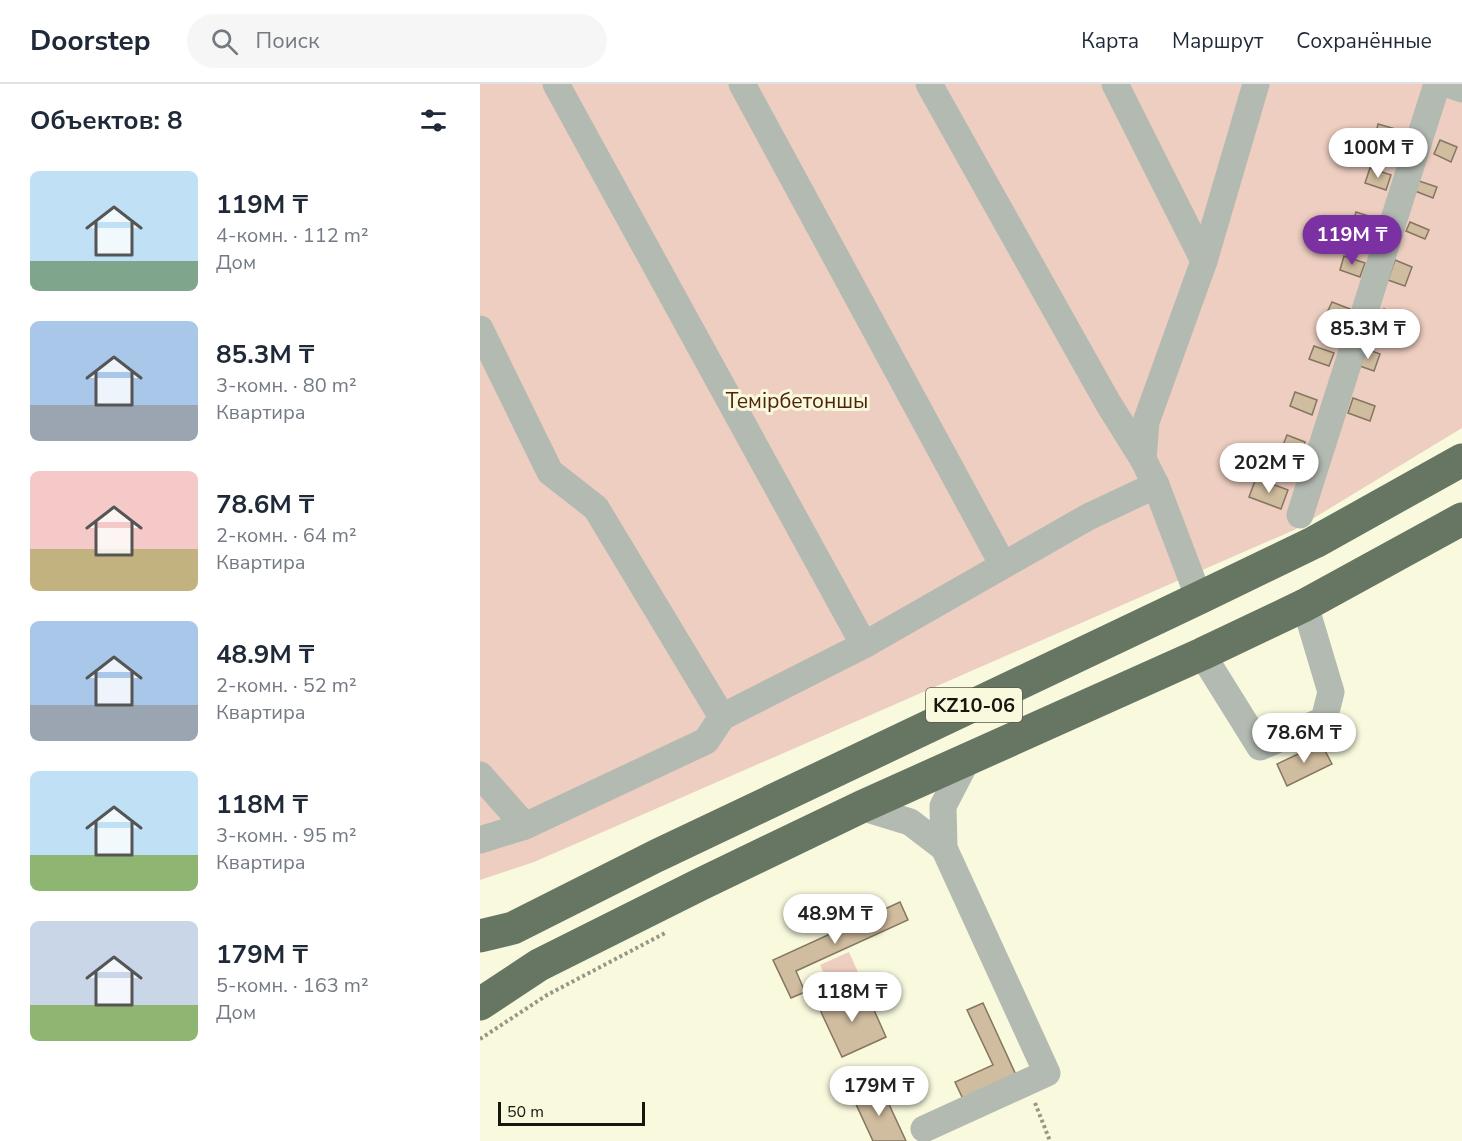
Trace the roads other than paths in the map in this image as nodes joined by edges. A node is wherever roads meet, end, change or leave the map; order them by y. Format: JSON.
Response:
{"nodes":[{"id":1,"x":556,"y":84,"type":"edge"},
{"id":2,"x":742,"y":84,"type":"edge"},
{"id":3,"x":929,"y":84,"type":"edge"},
{"id":4,"x":1115,"y":84,"type":"edge"},
{"id":5,"x":1256,"y":84,"type":"edge"},
{"id":6,"x":1437,"y":84,"type":"edge"},
{"id":7,"x":1448,"y":84,"type":"edge"},
{"id":8,"x":1462,"y":89,"type":"edge"},
{"id":9,"x":1204,"y":261,"type":"junction"},
{"id":10,"x":480,"y":330,"type":"edge"},
{"id":11,"x":1143,"y":459,"type":"junction"},
{"id":12,"x":1462,"y":460,"type":"edge"},
{"id":13,"x":1156,"y":485,"type":"junction"},
{"id":14,"x":1300,"y":515,"type":"dead end"},
{"id":15,"x":1462,"y":519,"type":"edge"},
{"id":16,"x":1003,"y":565,"type":"junction"},
{"id":17,"x":1199,"y":598,"type":"junction"},
{"id":18,"x":1305,"y":605,"type":"junction"},
{"id":19,"x":864,"y":645,"type":"junction"},
{"id":20,"x":1202,"y":654,"type":"junction"},
{"id":21,"x":722,"y":717,"type":"junction"},
{"id":22,"x":968,"y":758,"type":"junction"},
{"id":23,"x":480,"y":775,"type":"edge"},
{"id":24,"x":861,"y":807,"type":"junction"},
{"id":25,"x":525,"y":826,"type":"junction"},
{"id":26,"x":480,"y":840,"type":"edge"},
{"id":27,"x":944,"y":848,"type":"junction"},
{"id":28,"x":480,"y":936,"type":"edge"},
{"id":29,"x":480,"y":1004,"type":"edge"},
{"id":30,"x":924,"y":1129,"type":"dead end"}],
"edges":[{"from":1,"to":19,"type":"street"},
{"from":2,"to":16,"type":"street"},
{"from":3,"to":11,"type":"street"},
{"from":4,"to":9,"type":"street"},
{"from":5,"to":9,"type":"street"},
{"from":6,"to":14,"type":"street"},
{"from":7,"to":8,"type":"street"},
{"from":9,"to":11,"type":"street"},
{"from":10,"to":21,"type":"street"},
{"from":11,"to":13,"type":"street"},
{"from":12,"to":17,"type":"highway","number":"KZ10-06"},
{"from":13,"to":16,"type":"street"},
{"from":13,"to":17,"type":"street"},
{"from":15,"to":18,"type":"highway","number":"KZ10-06"},
{"from":16,"to":19,"type":"street"},
{"from":17,"to":28,"type":"highway","number":"KZ10-06"},
{"from":18,"to":20,"type":"highway","number":"KZ10-06"},
{"from":18,"to":20,"type":"street"},
{"from":19,"to":21,"type":"street"},
{"from":20,"to":22,"type":"highway","number":"KZ10-06"},
{"from":21,"to":25,"type":"street"},
{"from":22,"to":24,"type":"highway","number":"KZ10-06"},
{"from":22,"to":27,"type":"street"},
{"from":23,"to":25,"type":"street"},
{"from":24,"to":27,"type":"street"},
{"from":24,"to":29,"type":"highway","number":"KZ10-06"},
{"from":25,"to":26,"type":"street"},
{"from":27,"to":30,"type":"street"}]}
